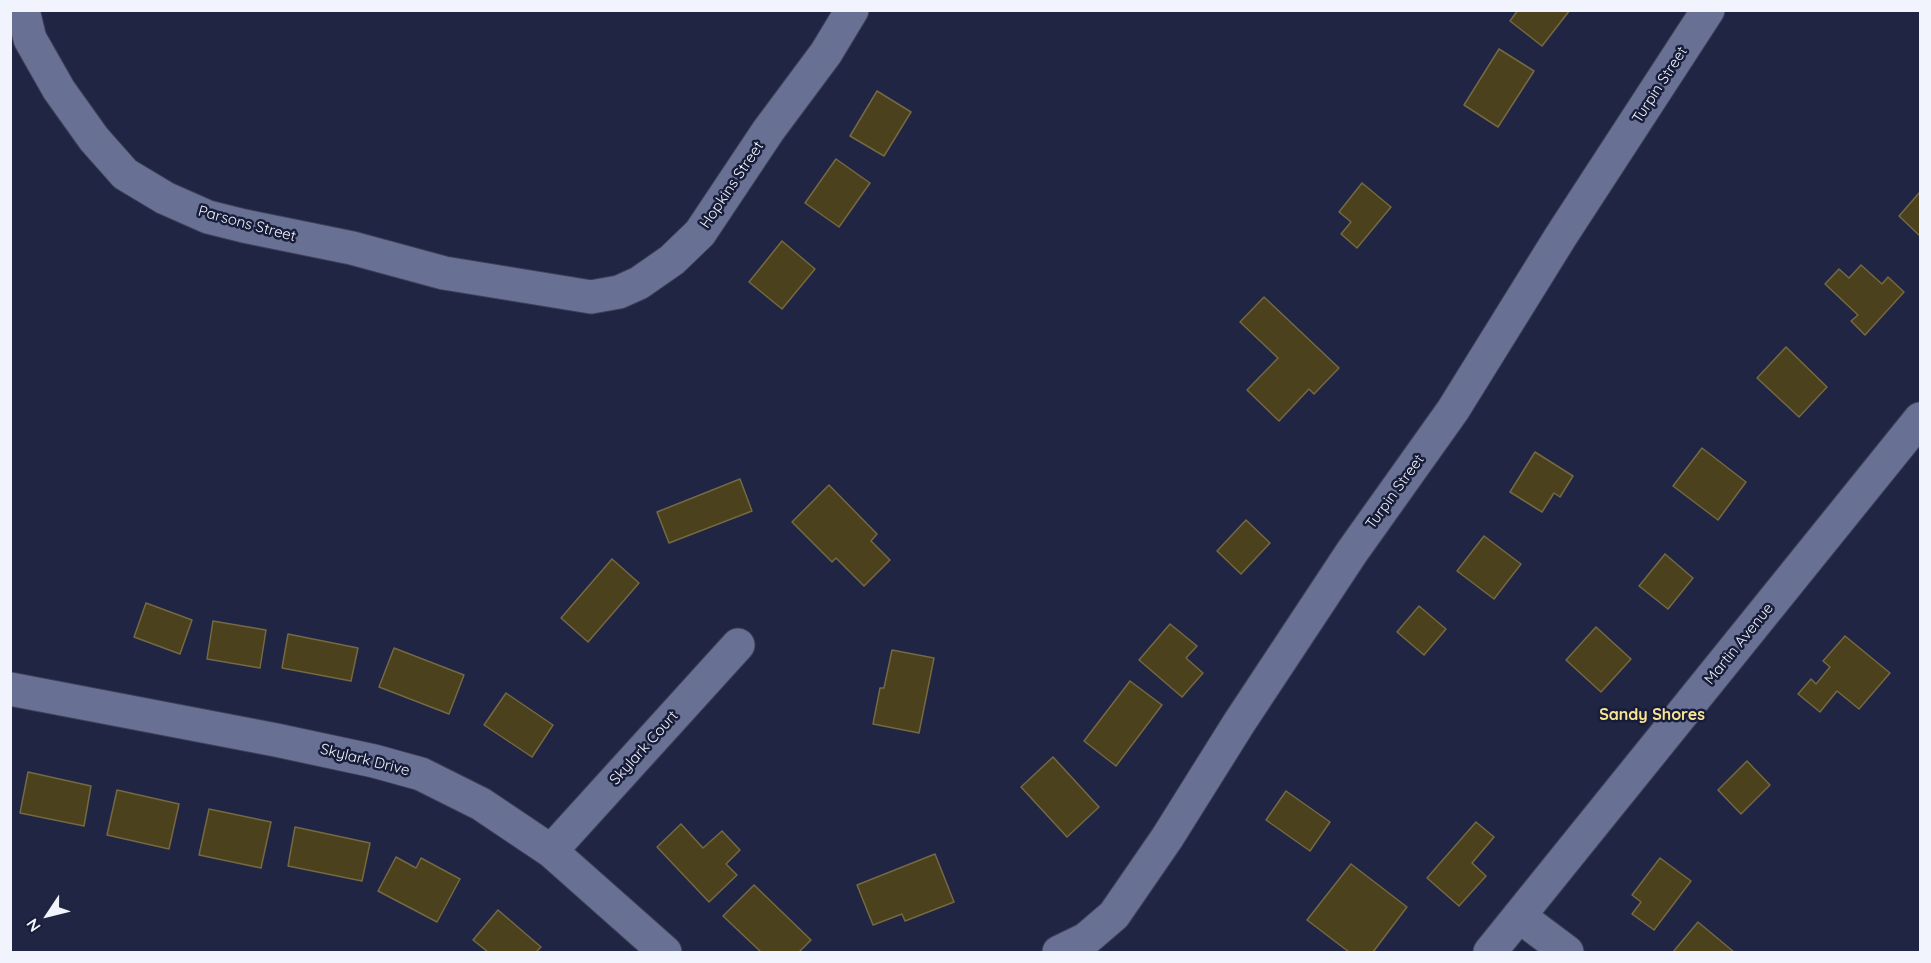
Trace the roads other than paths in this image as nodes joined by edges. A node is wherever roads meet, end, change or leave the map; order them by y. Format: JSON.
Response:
{"nodes":[{"id":1,"x":23,"y":10,"type":"edge"},
{"id":2,"x":852,"y":10,"type":"edge"},
{"id":3,"x":1708,"y":10,"type":"edge"},
{"id":4,"x":531,"y":288,"type":"joint"},
{"id":5,"x":1920,"y":419,"type":"edge"},
{"id":6,"x":738,"y":645,"type":"dead end"},
{"id":7,"x":10,"y":689,"type":"edge"},
{"id":8,"x":550,"y":851,"type":"junction"},
{"id":9,"x":1520,"y":916,"type":"junction"},
{"id":10,"x":665,"y":952,"type":"edge"},
{"id":11,"x":1059,"y":952,"type":"edge"},
{"id":12,"x":1490,"y":952,"type":"edge"},
{"id":13,"x":1567,"y":952,"type":"edge"}],
"edges":[{"from":1,"to":4,"type":"street","name":"Parsons Street"},
{"from":2,"to":4,"type":"street","name":"Hopkins Street"},
{"from":3,"to":11,"type":"street","name":"Turpin Street"},
{"from":5,"to":9,"type":"street","name":"Martin Avenue"},
{"from":6,"to":8,"type":"street","name":"Skylark Court"},
{"from":7,"to":8,"type":"street","name":"Skylark Drive"},
{"from":8,"to":10,"type":"street","name":"Skylark Drive"},
{"from":9,"to":12,"type":"street","name":"Martin Avenue"},
{"from":9,"to":13,"type":"street"}]}
